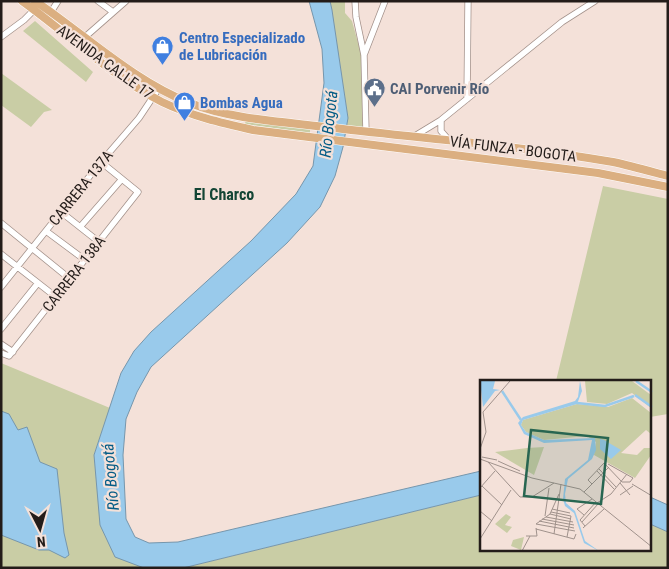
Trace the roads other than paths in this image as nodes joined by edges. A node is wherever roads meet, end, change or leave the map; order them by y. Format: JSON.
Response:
{"nodes":[{"id":1,"x":22,"y":1,"type":"edge"},
{"id":2,"x":58,"y":1,"type":"edge"},
{"id":3,"x":98,"y":1,"type":"edge"},
{"id":4,"x":126,"y":1,"type":"edge"},
{"id":5,"x":355,"y":1,"type":"edge"},
{"id":6,"x":385,"y":1,"type":"edge"},
{"id":7,"x":468,"y":1,"type":"edge"},
{"id":8,"x":595,"y":1,"type":"edge"},
{"id":9,"x":36,"y":5,"type":"edge"},
{"id":10,"x":51,"y":12,"type":"junction"},
{"id":11,"x":113,"y":12,"type":"junction"},
{"id":12,"x":1,"y":37,"type":"edge"},
{"id":13,"x":85,"y":37,"type":"junction"},
{"id":14,"x":364,"y":55,"type":"junction"},
{"id":15,"x":159,"y":88,"type":"junction"},
{"id":16,"x":153,"y":97,"type":"junction"},
{"id":17,"x":467,"y":99,"type":"junction"},
{"id":18,"x":236,"y":114,"type":"junction"},
{"id":19,"x":441,"y":120,"type":"junction"},
{"id":20,"x":234,"y":126,"type":"junction"},
{"id":21,"x":356,"y":130,"type":"joint"},
{"id":22,"x":366,"y":131,"type":"junction"},
{"id":23,"x":413,"y":137,"type":"junction"},
{"id":24,"x":452,"y":141,"type":"junction"},
{"id":25,"x":581,"y":157,"type":"junction"},
{"id":26,"x":101,"y":162,"type":"junction"},
{"id":27,"x":579,"y":170,"type":"junction"},
{"id":28,"x":668,"y":176,"type":"edge"},
{"id":29,"x":122,"y":179,"type":"junction"},
{"id":30,"x":668,"y":188,"type":"edge"},
{"id":31,"x":61,"y":212,"type":"junction"},
{"id":32,"x":1,"y":222,"type":"edge"},
{"id":33,"x":80,"y":227,"type":"junction"},
{"id":34,"x":46,"y":231,"type":"junction"},
{"id":35,"x":99,"y":242,"type":"junction"},
{"id":36,"x":32,"y":248,"type":"junction"},
{"id":37,"x":1,"y":254,"type":"edge"},
{"id":38,"x":85,"y":260,"type":"junction"},
{"id":39,"x":18,"y":267,"type":"junction"},
{"id":40,"x":70,"y":279,"type":"junction"},
{"id":41,"x":38,"y":283,"type":"junction"},
{"id":42,"x":1,"y":287,"type":"edge"},
{"id":43,"x":56,"y":297,"type":"junction"},
{"id":44,"x":1,"y":329,"type":"edge"},
{"id":45,"x":1,"y":344,"type":"edge"},
{"id":46,"x":1,"y":353,"type":"edge"},
{"id":47,"x":11,"y":354,"type":"junction"}],
"edges":[{"from":1,"to":9,"type":"main road","name":"AVENIDA CALLE 17"},
{"from":2,"to":10,"type":"street"},
{"from":3,"to":11,"type":"street"},
{"from":4,"to":11,"type":"street"},
{"from":5,"to":14,"type":"street"},
{"from":6,"to":14,"type":"street"},
{"from":7,"to":17,"type":"street"},
{"from":8,"to":17,"type":"street"},
{"from":9,"to":10,"type":"main road","name":"AVENIDA CALLE 17"},
{"from":9,"to":12,"type":"street"},
{"from":9,"to":16,"type":"main road","name":"AVENIDA CALLE 17"},
{"from":10,"to":13,"type":"main road","name":"AVENIDA CALLE 17"},
{"from":11,"to":13,"type":"street"},
{"from":13,"to":15,"type":"main road","name":"AVENIDA CALLE 17"},
{"from":14,"to":22,"type":"street"},
{"from":15,"to":16,"type":"street","name":"CARRERA 137A"},
{"from":15,"to":18,"type":"main road","name":"AVENIDA CALLE 17"},
{"from":16,"to":20,"type":"main road","name":"AVENIDA CALLE 17"},
{"from":16,"to":26,"type":"street","name":"CARRERA 137A"},
{"from":17,"to":19,"type":"street"},
{"from":18,"to":20,"type":"main road"},
{"from":18,"to":21,"type":"main road","name":"AVENIDA CALLE 17"},
{"from":19,"to":23,"type":"street"},
{"from":19,"to":24,"type":"street"},
{"from":20,"to":27,"type":"main road","name":"AVENIDA CALLE 17"},
{"from":21,"to":22,"type":"main road","name":"VÍA FUNZA - BOGOTA"},
{"from":22,"to":23,"type":"main road","name":"VÍA FUNZA - BOGOTA"},
{"from":23,"to":24,"type":"main road","name":"VÍA FUNZA - BOGOTA"},
{"from":24,"to":25,"type":"main road","name":"VÍA FUNZA - BOGOTA"},
{"from":25,"to":27,"type":"main road"},
{"from":25,"to":28,"type":"main road","name":"VÍA FUNZA - BOGOTA"},
{"from":26,"to":29,"type":"street"},
{"from":26,"to":31,"type":"street","name":"CARRERA 137A"},
{"from":27,"to":30,"type":"main road","name":"AVENIDA CALLE 17"},
{"from":29,"to":33,"type":"street"},
{"from":29,"to":35,"type":"street","name":"CARRERA 138A"},
{"from":31,"to":33,"type":"street"},
{"from":31,"to":34,"type":"street","name":"CARRERA 137A"},
{"from":32,"to":36,"type":"street"},
{"from":33,"to":35,"type":"street"},
{"from":34,"to":36,"type":"street","name":"CARRERA 137A"},
{"from":34,"to":38,"type":"street"},
{"from":35,"to":38,"type":"street","name":"CARRERA 138A"},
{"from":36,"to":39,"type":"street","name":"CARRERA 137A"},
{"from":36,"to":40,"type":"street"},
{"from":37,"to":39,"type":"street"},
{"from":38,"to":40,"type":"street","name":"CARRERA 138A"},
{"from":39,"to":41,"type":"street"},
{"from":39,"to":42,"type":"street","name":"CARRERA 137A"},
{"from":40,"to":43,"type":"street","name":"CARRERA 138A"},
{"from":41,"to":43,"type":"street"},
{"from":41,"to":44,"type":"street"},
{"from":43,"to":47,"type":"street","name":"CARRERA 138A"},
{"from":45,"to":47,"type":"street"},
{"from":46,"to":47,"type":"street"}]}
